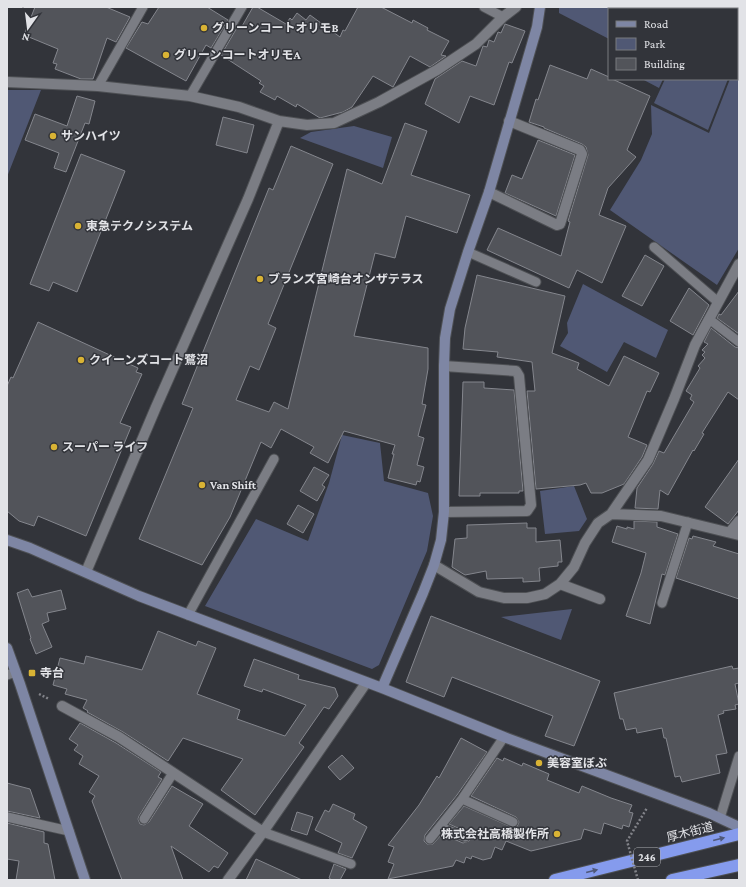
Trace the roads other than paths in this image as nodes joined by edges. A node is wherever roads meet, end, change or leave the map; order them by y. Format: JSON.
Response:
{"nodes":[{"id":1,"x":143,"y":7,"type":"edge"},
{"id":2,"x":242,"y":7,"type":"edge"},
{"id":3,"x":484,"y":7,"type":"edge"},
{"id":4,"x":516,"y":7,"type":"edge"},
{"id":5,"x":540,"y":7,"type":"edge"},
{"id":6,"x":503,"y":17,"type":"junction"},
{"id":7,"x":7,"y":82,"type":"edge"},
{"id":8,"x":98,"y":86,"type":"junction"},
{"id":9,"x":190,"y":96,"type":"junction"},
{"id":10,"x":278,"y":121,"type":"junction"},
{"id":11,"x":509,"y":122,"type":"junction"},
{"id":12,"x":489,"y":192,"type":"junction"},
{"id":13,"x":654,"y":247,"type":"dead end"},
{"id":14,"x":468,"y":252,"type":"junction"},
{"id":15,"x":739,"y":264,"type":"edge"},
{"id":16,"x":536,"y":282,"type":"dead end"},
{"id":17,"x":718,"y":302,"type":"junction"},
{"id":18,"x":709,"y":319,"type":"junction"},
{"id":19,"x":739,"y":342,"type":"edge"},
{"id":20,"x":444,"y":366,"type":"junction"},
{"id":21,"x":274,"y":460,"type":"dead end"},
{"id":22,"x":444,"y":512,"type":"junction"},
{"id":23,"x":611,"y":514,"type":"junction"},
{"id":24,"x":739,"y":521,"type":"edge"},
{"id":25,"x":688,"y":522,"type":"junction"},
{"id":26,"x":734,"y":533,"type":"edge"},
{"id":27,"x":7,"y":540,"type":"edge"},
{"id":28,"x":434,"y":565,"type":"junction"},
{"id":29,"x":86,"y":572,"type":"junction"},
{"id":30,"x":560,"y":584,"type":"junction"},
{"id":31,"x":600,"y":599,"type":"dead end"},
{"id":32,"x":662,"y":603,"type":"dead end"},
{"id":33,"x":188,"y":615,"type":"junction"},
{"id":34,"x":7,"y":648,"type":"edge"},
{"id":35,"x":11,"y":674,"type":"edge"},
{"id":36,"x":366,"y":683,"type":"junction"},
{"id":37,"x":382,"y":688,"type":"junction"},
{"id":38,"x":62,"y":706,"type":"dead end"},
{"id":39,"x":504,"y":737,"type":"junction"},
{"id":40,"x":739,"y":756,"type":"edge"},
{"id":41,"x":173,"y":773,"type":"junction"},
{"id":42,"x":462,"y":799,"type":"junction"},
{"id":43,"x":7,"y":817,"type":"edge"},
{"id":44,"x":720,"y":818,"type":"junction"},
{"id":45,"x":144,"y":819,"type":"dead end"},
{"id":46,"x":513,"y":822,"type":"dead end"},
{"id":47,"x":440,"y":827,"type":"junction"},
{"id":48,"x":739,"y":827,"type":"edge"},
{"id":49,"x":69,"y":830,"type":"junction"},
{"id":50,"x":263,"y":832,"type":"junction"},
{"id":51,"x":739,"y":834,"type":"edge"},
{"id":52,"x":464,"y":837,"type":"dead end"},
{"id":53,"x":430,"y":839,"type":"dead end"},
{"id":54,"x":351,"y":864,"type":"dead end"},
{"id":55,"x":739,"y":865,"type":"edge"},
{"id":56,"x":85,"y":880,"type":"edge"},
{"id":57,"x":228,"y":880,"type":"edge"},
{"id":58,"x":555,"y":880,"type":"edge"},
{"id":59,"x":672,"y":880,"type":"edge"}],
"edges":[{"from":1,"to":8,"type":"lane"},
{"from":2,"to":9,"type":"lane"},
{"from":3,"to":6,"type":"lane"},
{"from":4,"to":6,"type":"street"},
{"from":5,"to":11,"type":"street"},
{"from":6,"to":10,"type":"street"},
{"from":7,"to":8,"type":"street"},
{"from":8,"to":9,"type":"street"},
{"from":9,"to":10,"type":"street"},
{"from":10,"to":29,"type":"street"},
{"from":11,"to":12,"type":"street"},
{"from":11,"to":12,"type":"street"},
{"from":12,"to":14,"type":"street"},
{"from":13,"to":17,"type":"lane"},
{"from":14,"to":16,"type":"lane"},
{"from":14,"to":20,"type":"street"},
{"from":15,"to":17,"type":"street"},
{"from":17,"to":18,"type":"street"},
{"from":18,"to":19,"type":"lane"},
{"from":18,"to":23,"type":"street"},
{"from":20,"to":22,"type":"street"},
{"from":20,"to":22,"type":"street"},
{"from":21,"to":33,"type":"lane"},
{"from":22,"to":28,"type":"street"},
{"from":23,"to":25,"type":"street"},
{"from":23,"to":30,"type":"street"},
{"from":24,"to":26,"type":"street"},
{"from":25,"to":26,"type":"street"},
{"from":25,"to":32,"type":"lane"},
{"from":27,"to":29,"type":"street"},
{"from":28,"to":30,"type":"street"},
{"from":28,"to":37,"type":"street"},
{"from":29,"to":33,"type":"street"},
{"from":30,"to":31,"type":"street"},
{"from":33,"to":36,"type":"street"},
{"from":34,"to":35,"type":"street"},
{"from":35,"to":49,"type":"street"},
{"from":36,"to":37,"type":"street"},
{"from":36,"to":50,"type":"street"},
{"from":37,"to":39,"type":"street"},
{"from":38,"to":41,"type":"street"},
{"from":39,"to":42,"type":"lane"},
{"from":39,"to":44,"type":"street"},
{"from":40,"to":44,"type":"lane"},
{"from":41,"to":45,"type":"lane"},
{"from":41,"to":50,"type":"street"},
{"from":42,"to":46,"type":"lane"},
{"from":42,"to":47,"type":"lane"},
{"from":43,"to":49,"type":"lane"},
{"from":44,"to":48,"type":"street"},
{"from":47,"to":52,"type":"lane"},
{"from":47,"to":53,"type":"lane"},
{"from":49,"to":56,"type":"street"},
{"from":50,"to":54,"type":"lane"},
{"from":50,"to":57,"type":"street"},
{"from":58,"to":51,"type":"highway","name":"厚木街道","number":"246","one_way":true},
{"from":55,"to":59,"type":"highway"}]}
